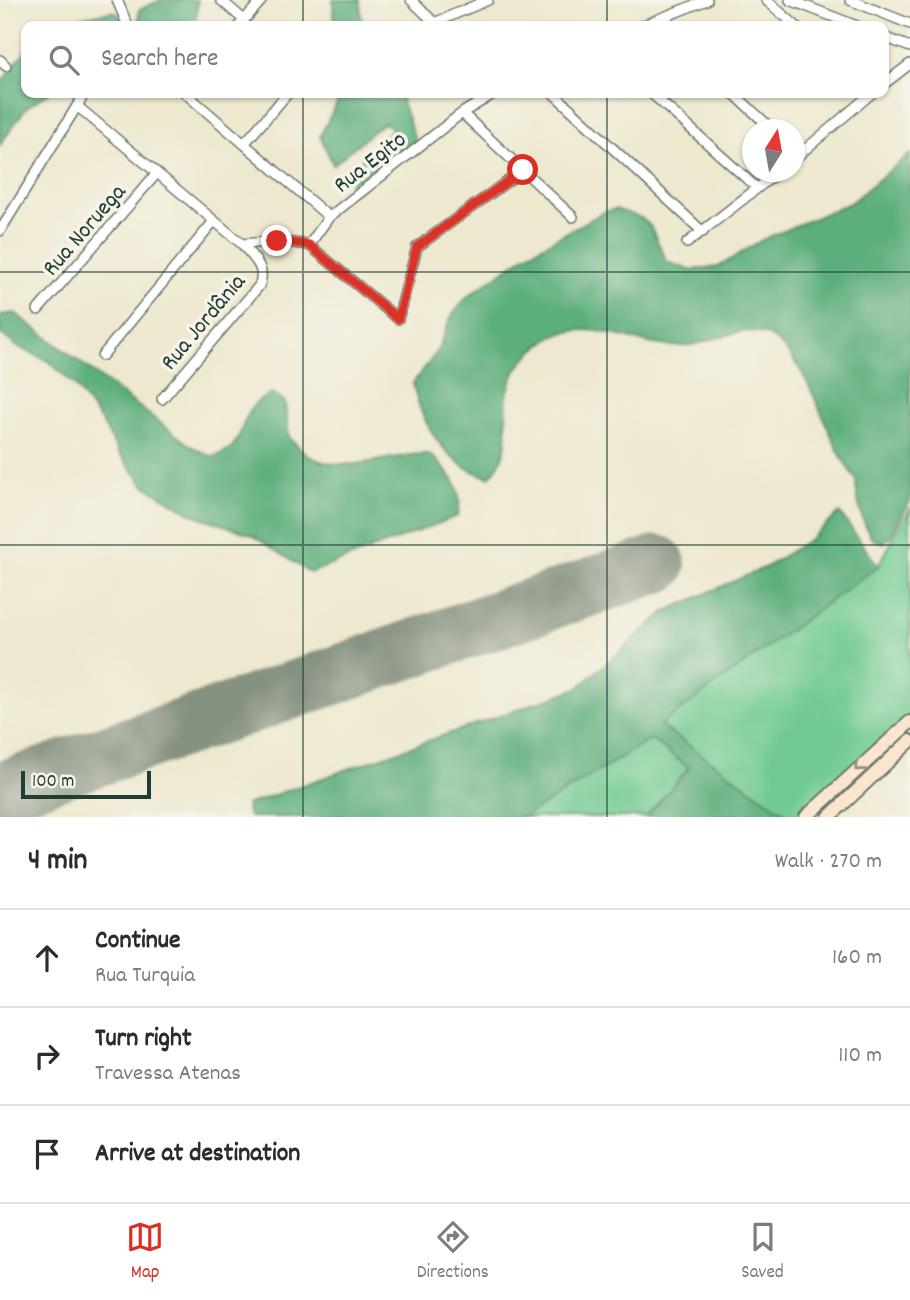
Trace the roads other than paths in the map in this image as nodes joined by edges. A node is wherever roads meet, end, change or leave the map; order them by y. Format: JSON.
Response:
{"nodes":[{"id":1,"x":117,"y":0,"type":"edge"},
{"id":2,"x":221,"y":0,"type":"edge"},
{"id":3,"x":262,"y":0,"type":"edge"},
{"id":4,"x":411,"y":0,"type":"edge"},
{"id":5,"x":488,"y":0,"type":"edge"},
{"id":6,"x":707,"y":0,"type":"edge"},
{"id":7,"x":766,"y":0,"type":"edge"},
{"id":8,"x":790,"y":0,"type":"edge"},
{"id":9,"x":850,"y":0,"type":"edge"},
{"id":10,"x":126,"y":21,"type":"edge"},
{"id":11,"x":240,"y":21,"type":"edge"},
{"id":12,"x":244,"y":21,"type":"edge"},
{"id":13,"x":433,"y":21,"type":"edge"},
{"id":14,"x":442,"y":21,"type":"edge"},
{"id":15,"x":663,"y":21,"type":"edge"},
{"id":16,"x":790,"y":21,"type":"edge"},
{"id":17,"x":843,"y":21,"type":"edge"},
{"id":18,"x":910,"y":24,"type":"edge"},
{"id":19,"x":889,"y":39,"type":"edge"},
{"id":20,"x":910,"y":47,"type":"edge"},
{"id":21,"x":910,"y":64,"type":"edge"},
{"id":22,"x":889,"y":80,"type":"edge"},
{"id":23,"x":82,"y":98,"type":"edge"},
{"id":24,"x":191,"y":98,"type":"edge"},
{"id":25,"x":284,"y":98,"type":"edge"},
{"id":26,"x":487,"y":98,"type":"edge"},
{"id":27,"x":558,"y":98,"type":"edge"},
{"id":28,"x":658,"y":98,"type":"edge"},
{"id":29,"x":738,"y":98,"type":"edge"},
{"id":30,"x":865,"y":98,"type":"edge"},
{"id":31,"x":77,"y":106,"type":"junction"},
{"id":32,"x":462,"y":113,"type":"junction"},
{"id":33,"x":761,"y":119,"type":"edge"},
{"id":34,"x":244,"y":144,"type":"junction"},
{"id":35,"x":805,"y":147,"type":"edge"},
{"id":36,"x":523,"y":170,"type":"junction"},
{"id":37,"x":157,"y":173,"type":"junction"},
{"id":38,"x":765,"y":182,"type":"edge"},
{"id":39,"x":757,"y":188,"type":"junction"},
{"id":40,"x":328,"y":217,"type":"junction"},
{"id":41,"x":573,"y":217,"type":"dead end"},
{"id":42,"x":214,"y":221,"type":"junction"},
{"id":43,"x":0,"y":231,"type":"edge"},
{"id":44,"x":703,"y":232,"type":"junction"},
{"id":45,"x":687,"y":243,"type":"dead end"},
{"id":46,"x":242,"y":244,"type":"junction"},
{"id":47,"x":309,"y":245,"type":"junction"},
{"id":48,"x":38,"y":310,"type":"dead end"},
{"id":49,"x":102,"y":356,"type":"dead end"},
{"id":50,"x":162,"y":399,"type":"dead end"},
{"id":51,"x":910,"y":722,"type":"edge"},
{"id":52,"x":910,"y":741,"type":"edge"},
{"id":53,"x":806,"y":817,"type":"edge"},
{"id":54,"x":829,"y":817,"type":"edge"}],
"edges":[{"from":1,"to":10,"type":"street"},
{"from":2,"to":11,"type":"street"},
{"from":3,"to":12,"type":"street"},
{"from":4,"to":13,"type":"street"},
{"from":5,"to":14,"type":"street"},
{"from":6,"to":15,"type":"street"},
{"from":7,"to":16,"type":"street"},
{"from":8,"to":17,"type":"street"},
{"from":9,"to":18,"type":"street"},
{"from":19,"to":20,"type":"street"},
{"from":21,"to":22,"type":"street"},
{"from":23,"to":31,"type":"street"},
{"from":24,"to":34,"type":"street"},
{"from":25,"to":34,"type":"street"},
{"from":26,"to":32,"type":"street","name":"Rua Egito"},
{"from":27,"to":44,"type":"street"},
{"from":28,"to":39,"type":"street"},
{"from":29,"to":33,"type":"street"},
{"from":30,"to":35,"type":"street"},
{"from":31,"to":37,"type":"street"},
{"from":31,"to":43,"type":"street"},
{"from":32,"to":36,"type":"street"},
{"from":32,"to":40,"type":"street","name":"Rua Egito"},
{"from":34,"to":40,"type":"street"},
{"from":36,"to":41,"type":"street"},
{"from":36,"to":47,"type":"street"},
{"from":37,"to":42,"type":"street"},
{"from":37,"to":48,"type":"street","name":"Rua Noruega"},
{"from":38,"to":39,"type":"street"},
{"from":39,"to":44,"type":"street"},
{"from":40,"to":47,"type":"street","name":"Rua Egito"},
{"from":42,"to":46,"type":"street"},
{"from":42,"to":49,"type":"street"},
{"from":44,"to":45,"type":"street"},
{"from":46,"to":47,"type":"street"},
{"from":46,"to":50,"type":"street","name":"Rua Jordânia"},
{"from":51,"to":53,"type":"main road","one_way":true},
{"from":52,"to":54,"type":"main road"}]}
